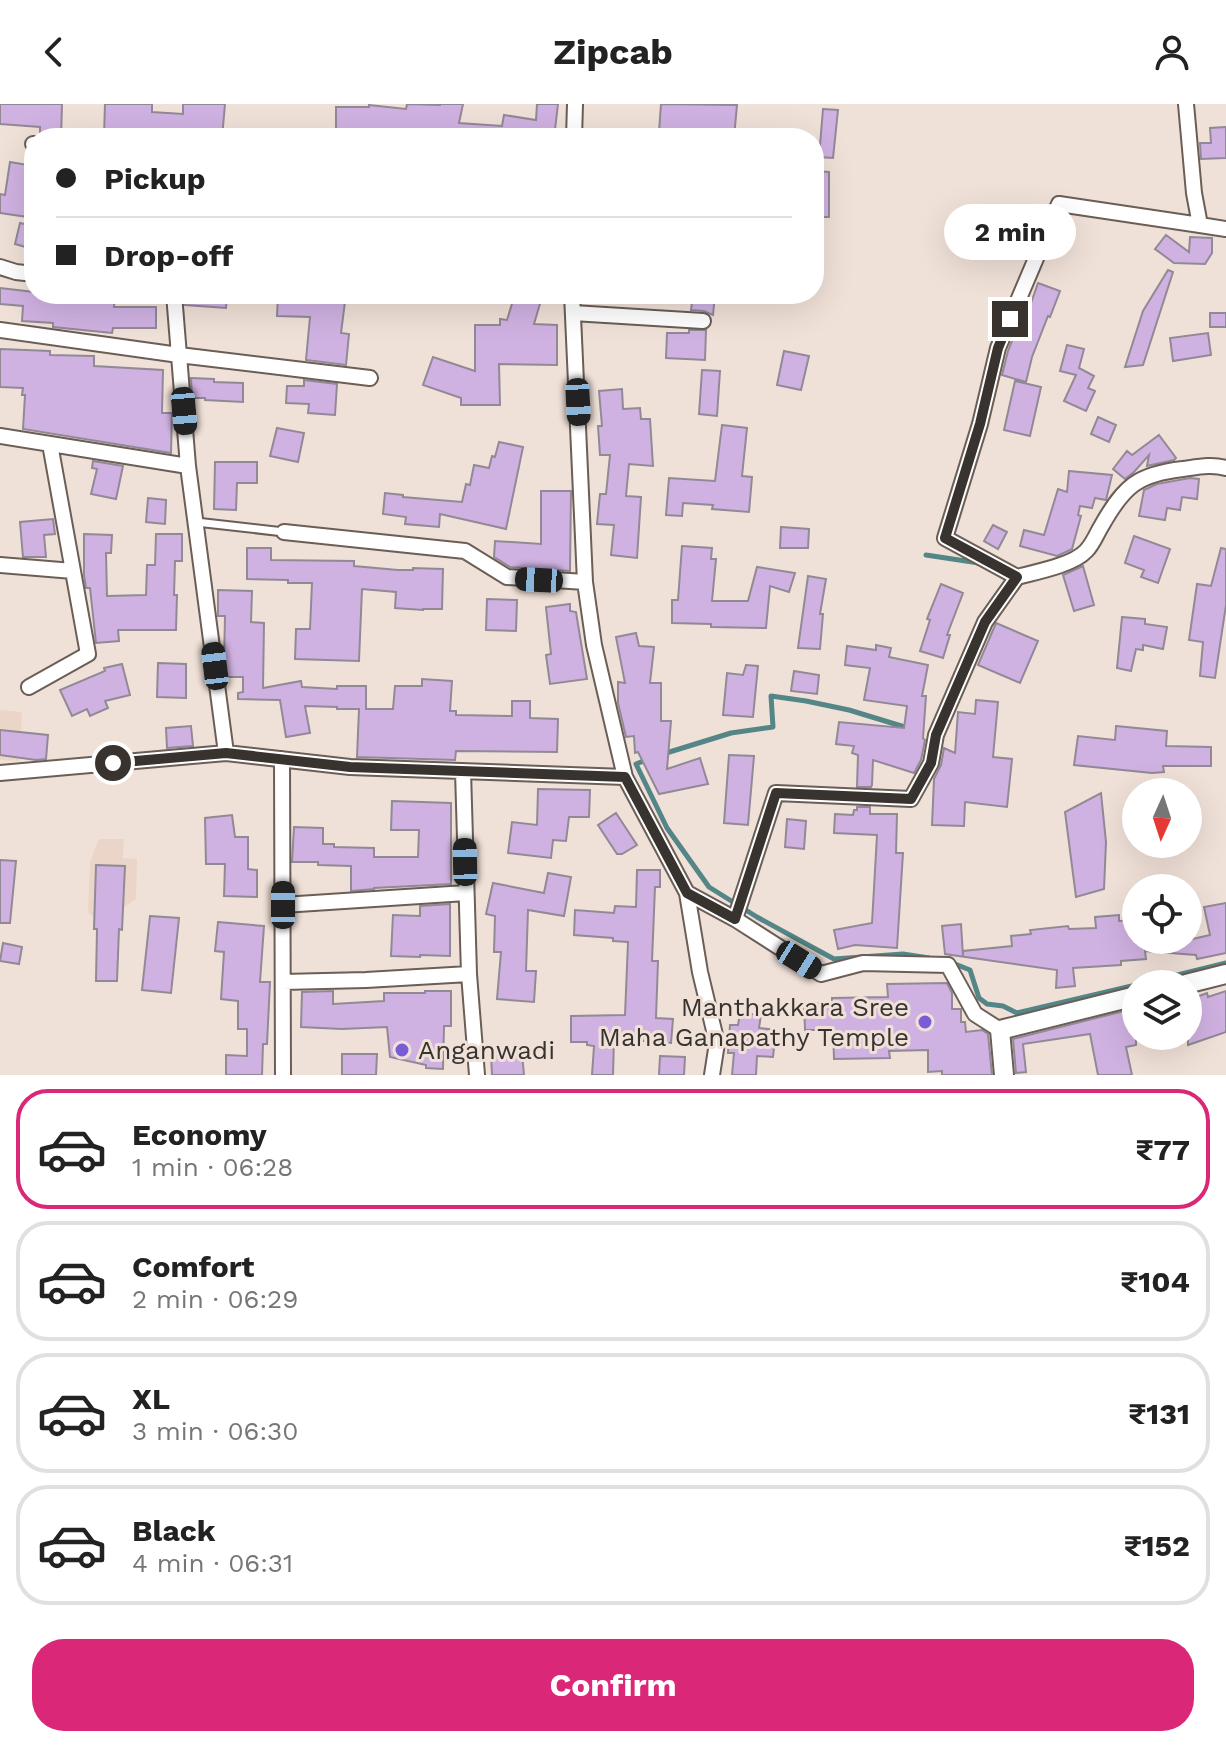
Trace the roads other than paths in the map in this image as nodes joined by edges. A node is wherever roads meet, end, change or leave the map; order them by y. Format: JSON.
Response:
{"nodes":[{"id":1,"x":575,"y":104,"type":"edge"},
{"id":2,"x":1186,"y":104,"type":"edge"},
{"id":3,"x":574,"y":128,"type":"edge"},
{"id":4,"x":1200,"y":225,"type":"junction"},
{"id":5,"x":1226,"y":229,"type":"edge"},
{"id":6,"x":0,"y":267,"type":"edge"},
{"id":7,"x":24,"y":273,"type":"edge"},
{"id":8,"x":175,"y":304,"type":"edge"},
{"id":9,"x":573,"y":304,"type":"edge"},
{"id":10,"x":573,"y":313,"type":"junction"},
{"id":11,"x":703,"y":321,"type":"dead end"},
{"id":12,"x":0,"y":330,"type":"edge"},
{"id":13,"x":179,"y":355,"type":"junction"},
{"id":14,"x":370,"y":378,"type":"dead end"},
{"id":15,"x":0,"y":436,"type":"edge"},
{"id":16,"x":50,"y":444,"type":"junction"},
{"id":17,"x":188,"y":466,"type":"junction"},
{"id":18,"x":1226,"y":468,"type":"edge"},
{"id":19,"x":196,"y":522,"type":"junction"},
{"id":20,"x":284,"y":532,"type":"joint"},
{"id":21,"x":0,"y":565,"type":"edge"},
{"id":22,"x":73,"y":571,"type":"junction"},
{"id":23,"x":1017,"y":577,"type":"junction"},
{"id":24,"x":585,"y":582,"type":"junction"},
{"id":25,"x":29,"y":687,"type":"dead end"},
{"id":26,"x":226,"y":753,"type":"junction"},
{"id":27,"x":282,"y":759,"type":"junction"},
{"id":28,"x":463,"y":771,"type":"junction"},
{"id":29,"x":0,"y":773,"type":"edge"},
{"id":30,"x":625,"y":777,"type":"junction"},
{"id":31,"x":466,"y":893,"type":"junction"},
{"id":32,"x":687,"y":893,"type":"junction"},
{"id":33,"x":283,"y":905,"type":"junction"},
{"id":34,"x":735,"y":919,"type":"junction"},
{"id":35,"x":469,"y":974,"type":"junction"},
{"id":36,"x":1226,"y":974,"type":"edge"},
{"id":37,"x":1202,"y":980,"type":"edge"},
{"id":38,"x":283,"y":982,"type":"junction"},
{"id":39,"x":1122,"y":1000,"type":"edge"},
{"id":40,"x":1000,"y":1030,"type":"junction"},
{"id":41,"x":283,"y":1075,"type":"edge"},
{"id":42,"x":477,"y":1075,"type":"edge"},
{"id":43,"x":712,"y":1075,"type":"edge"},
{"id":44,"x":1004,"y":1075,"type":"edge"}],
"edges":[{"from":1,"to":3,"type":"street"},
{"from":2,"to":4,"type":"street"},
{"from":4,"to":5,"type":"street"},
{"from":4,"to":23,"type":"street"},
{"from":6,"to":7,"type":"street"},
{"from":8,"to":13,"type":"street"},
{"from":9,"to":10,"type":"street"},
{"from":10,"to":11,"type":"street"},
{"from":10,"to":24,"type":"street"},
{"from":12,"to":13,"type":"street"},
{"from":13,"to":14,"type":"street"},
{"from":13,"to":17,"type":"street"},
{"from":15,"to":16,"type":"street"},
{"from":16,"to":17,"type":"street"},
{"from":16,"to":22,"type":"street"},
{"from":17,"to":19,"type":"street"},
{"from":18,"to":23,"type":"street"},
{"from":19,"to":20,"type":"lane"},
{"from":19,"to":26,"type":"street"},
{"from":20,"to":24,"type":"street"},
{"from":21,"to":22,"type":"street"},
{"from":22,"to":25,"type":"street"},
{"from":23,"to":34,"type":"street"},
{"from":24,"to":30,"type":"street"},
{"from":26,"to":27,"type":"street"},
{"from":26,"to":29,"type":"street"},
{"from":27,"to":28,"type":"street"},
{"from":27,"to":33,"type":"street"},
{"from":28,"to":30,"type":"street"},
{"from":28,"to":31,"type":"street"},
{"from":30,"to":32,"type":"street"},
{"from":31,"to":33,"type":"street"},
{"from":31,"to":35,"type":"street"},
{"from":32,"to":34,"type":"street"},
{"from":32,"to":43,"type":"street"},
{"from":33,"to":38,"type":"street"},
{"from":34,"to":40,"type":"street"},
{"from":35,"to":38,"type":"street"},
{"from":35,"to":42,"type":"street"},
{"from":36,"to":37,"type":"street"},
{"from":38,"to":41,"type":"street"},
{"from":39,"to":40,"type":"street"},
{"from":40,"to":44,"type":"street"}]}
